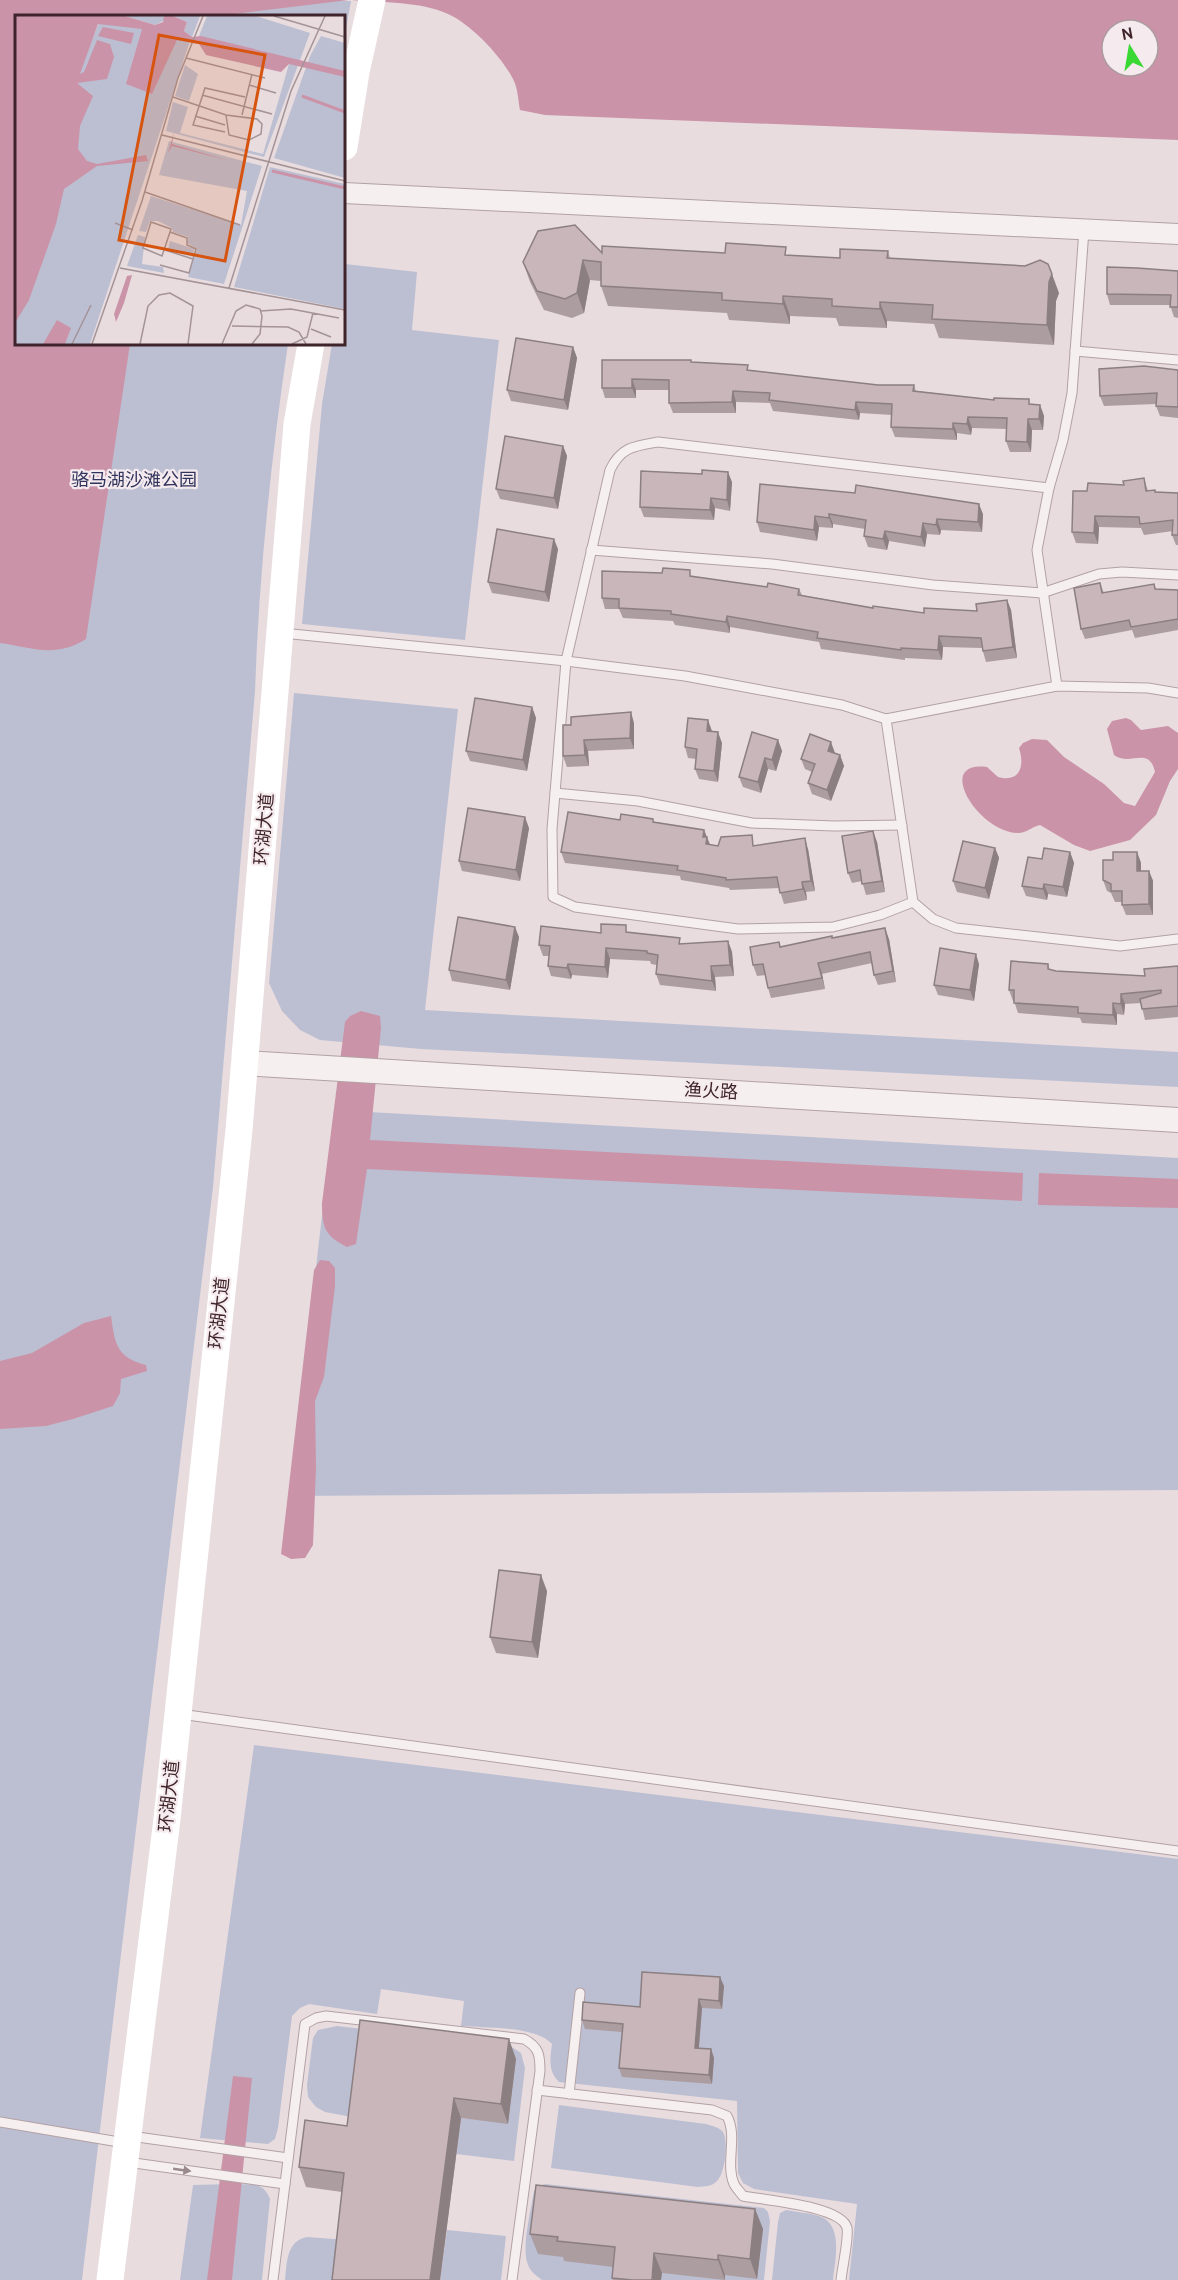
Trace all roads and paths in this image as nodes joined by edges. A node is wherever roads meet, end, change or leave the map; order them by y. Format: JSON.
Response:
{"nodes":[{"id":1,"x":372,"y":0,"type":"edge"},
{"id":2,"x":345,"y":141,"type":"edge"},
{"id":3,"x":345,"y":193,"type":"edge"},
{"id":4,"x":1084,"y":230,"type":"junction"},
{"id":5,"x":1178,"y":234,"type":"edge"},
{"id":6,"x":311,"y":345,"type":"edge"},
{"id":7,"x":1075,"y":351,"type":"junction"},
{"id":8,"x":1178,"y":360,"type":"edge"},
{"id":9,"x":1049,"y":488,"type":"junction"},
{"id":10,"x":591,"y":550,"type":"junction"},
{"id":11,"x":1178,"y":575,"type":"edge"},
{"id":12,"x":1042,"y":593,"type":"junction"},
{"id":13,"x":280,"y":633,"type":"junction"},
{"id":14,"x":566,"y":661,"type":"junction"},
{"id":15,"x":1058,"y":686,"type":"junction"},
{"id":16,"x":1178,"y":693,"type":"edge"},
{"id":17,"x":886,"y":719,"type":"junction"},
{"id":18,"x":555,"y":793,"type":"junction"},
{"id":19,"x":902,"y":825,"type":"junction"},
{"id":20,"x":913,"y":902,"type":"junction"},
{"id":21,"x":1178,"y":939,"type":"edge"},
{"id":22,"x":244,"y":1063,"type":"junction"},
{"id":23,"x":1178,"y":1120,"type":"edge"},
{"id":24,"x":177,"y":1713,"type":"junction"},
{"id":25,"x":1178,"y":1851,"type":"edge"},
{"id":26,"x":580,"y":1993,"type":"dead end"},
{"id":27,"x":537,"y":2090,"type":"junction"},
{"id":28,"x":569,"y":2094,"type":"junction"},
{"id":29,"x":0,"y":2122,"type":"edge"},
{"id":30,"x":126,"y":2147,"type":"junction"},
{"id":31,"x":288,"y":2158,"type":"junction"},
{"id":32,"x":285,"y":2184,"type":"junction"},
{"id":33,"x":110,"y":2280,"type":"edge"},
{"id":34,"x":273,"y":2280,"type":"edge"},
{"id":35,"x":512,"y":2280,"type":"edge"},
{"id":36,"x":841,"y":2280,"type":"edge"}],
"edges":[{"from":1,"to":2,"type":"main road"},
{"from":3,"to":4,"type":"street"},
{"from":4,"to":5,"type":"street"},
{"from":4,"to":7,"type":"lane"},
{"from":6,"to":13,"type":"main road","name":"环湖大道"},
{"from":7,"to":8,"type":"lane"},
{"from":7,"to":9,"type":"lane"},
{"from":9,"to":10,"type":"lane"},
{"from":9,"to":12,"type":"lane"},
{"from":10,"to":12,"type":"lane"},
{"from":10,"to":14,"type":"lane"},
{"from":11,"to":12,"type":"lane"},
{"from":12,"to":15,"type":"lane"},
{"from":13,"to":14,"type":"lane"},
{"from":13,"to":22,"type":"main road","name":"环湖大道"},
{"from":14,"to":17,"type":"lane"},
{"from":14,"to":18,"type":"lane"},
{"from":15,"to":16,"type":"lane"},
{"from":15,"to":17,"type":"lane"},
{"from":17,"to":19,"type":"lane"},
{"from":18,"to":19,"type":"lane"},
{"from":18,"to":20,"type":"lane"},
{"from":19,"to":20,"type":"lane"},
{"from":20,"to":21,"type":"lane"},
{"from":22,"to":23,"type":"street","name":"渔火路"},
{"from":22,"to":24,"type":"main road","name":"环湖大道"},
{"from":24,"to":25,"type":"lane"},
{"from":24,"to":30,"type":"main road","name":"环湖大道"},
{"from":26,"to":28,"type":"lane"},
{"from":27,"to":28,"type":"lane"},
{"from":27,"to":31,"type":"lane"},
{"from":27,"to":35,"type":"lane"},
{"from":28,"to":36,"type":"lane"},
{"from":29,"to":30,"type":"lane"},
{"from":30,"to":31,"type":"lane"},
{"from":30,"to":32,"type":"lane","one_way":true},
{"from":30,"to":33,"type":"main road","name":"环湖大道"},
{"from":31,"to":32,"type":"lane"},
{"from":32,"to":34,"type":"lane"}]}
